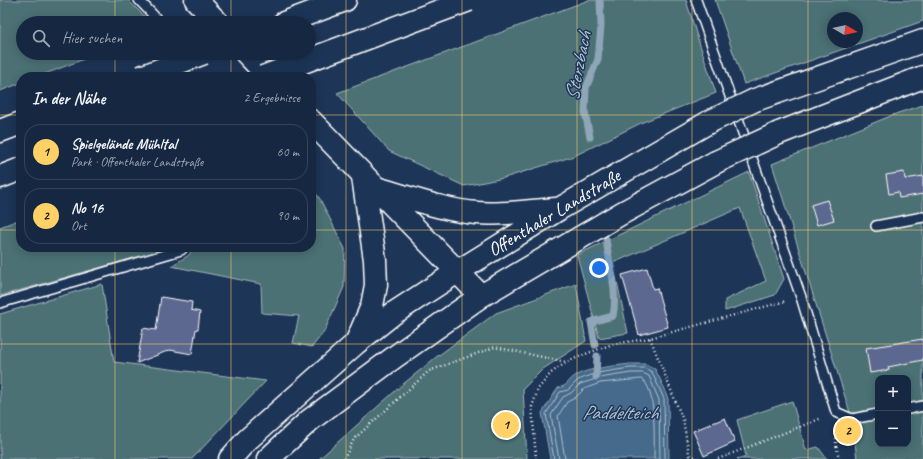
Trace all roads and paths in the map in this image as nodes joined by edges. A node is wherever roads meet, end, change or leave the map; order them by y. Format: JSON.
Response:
{"nodes":[{"id":1,"x":139,"y":0,"type":"edge"},
{"id":2,"x":196,"y":0,"type":"edge"},
{"id":3,"x":345,"y":0,"type":"edge"},
{"id":4,"x":469,"y":0,"type":"edge"},
{"id":5,"x":696,"y":0,"type":"edge"},
{"id":6,"x":154,"y":16,"type":"edge"},
{"id":7,"x":211,"y":16,"type":"edge"},
{"id":8,"x":303,"y":16,"type":"edge"},
{"id":9,"x":923,"y":41,"type":"edge"},
{"id":10,"x":316,"y":57,"type":"edge"},
{"id":11,"x":173,"y":60,"type":"edge"},
{"id":12,"x":186,"y":60,"type":"edge"},
{"id":13,"x":253,"y":60,"type":"edge"},
{"id":14,"x":308,"y":60,"type":"edge"},
{"id":15,"x":154,"y":72,"type":"edge"},
{"id":16,"x":178,"y":72,"type":"edge"},
{"id":17,"x":264,"y":72,"type":"edge"},
{"id":18,"x":276,"y":72,"type":"edge"},
{"id":19,"x":923,"y":77,"type":"edge"},
{"id":20,"x":16,"y":125,"type":"edge"},
{"id":21,"x":316,"y":126,"type":"edge"},
{"id":22,"x":0,"y":131,"type":"edge"},
{"id":23,"x":16,"y":171,"type":"edge"},
{"id":24,"x":0,"y":177,"type":"edge"},
{"id":25,"x":370,"y":182,"type":"junction"},
{"id":26,"x":559,"y":208,"type":"junction"},
{"id":27,"x":923,"y":217,"type":"edge"},
{"id":28,"x":876,"y":226,"type":"dead end"},
{"id":29,"x":174,"y":252,"type":"edge"},
{"id":30,"x":457,"y":272,"type":"junction"},
{"id":31,"x":481,"y":296,"type":"junction"},
{"id":32,"x":801,"y":297,"type":"junction"},
{"id":33,"x":0,"y":303,"type":"edge"},
{"id":34,"x":650,"y":338,"type":"junction"},
{"id":35,"x":355,"y":344,"type":"junction"},
{"id":36,"x":567,"y":362,"type":"junction"},
{"id":37,"x":923,"y":406,"type":"edge"},
{"id":38,"x":911,"y":408,"type":"edge"},
{"id":39,"x":836,"y":412,"type":"junction"},
{"id":40,"x":875,"y":415,"type":"edge"},
{"id":41,"x":690,"y":454,"type":"junction"},
{"id":42,"x":230,"y":459,"type":"edge"},
{"id":43,"x":268,"y":459,"type":"edge"},
{"id":44,"x":344,"y":459,"type":"edge"},
{"id":45,"x":536,"y":459,"type":"edge"},
{"id":46,"x":691,"y":459,"type":"edge"},
{"id":47,"x":700,"y":459,"type":"edge"},
{"id":48,"x":718,"y":459,"type":"edge"},
{"id":49,"x":839,"y":459,"type":"edge"}],
"edges":[{"from":1,"to":6,"type":"lane"},
{"from":2,"to":7,"type":"main road"},
{"from":3,"to":8,"type":"main road"},
{"from":4,"to":10,"type":"main road","bridge":true},
{"from":5,"to":32,"type":"lane"},
{"from":9,"to":26,"type":"main road","name":"Offenthaler Landstraße","bridge":true},
{"from":11,"to":16,"type":"lane"},
{"from":12,"to":15,"type":"main road","bridge":true},
{"from":13,"to":17,"type":"main road"},
{"from":14,"to":18,"type":"main road","bridge":true},
{"from":19,"to":31,"type":"main road","name":"Offenthaler Landstraße","bridge":true},
{"from":20,"to":22,"type":"main road"},
{"from":21,"to":25,"type":"main road"},
{"from":23,"to":24,"type":"main road"},
{"from":25,"to":26,"type":"main road"},
{"from":25,"to":30,"type":"main road"},
{"from":25,"to":35,"type":"main road"},
{"from":26,"to":30,"type":"main road","name":"Offenthaler Landstraße"},
{"from":27,"to":28,"type":"lane"},
{"from":29,"to":33,"type":"lane"},
{"from":30,"to":31,"type":"main road"},
{"from":30,"to":35,"type":"main road","name":"Offenthaler Landstraße"},
{"from":31,"to":43,"type":"main road","name":"Offenthaler Landstraße"},
{"from":32,"to":34,"type":"path"},
{"from":32,"to":39,"type":"lane"},
{"from":34,"to":36,"type":"path"},
{"from":34,"to":41,"type":"path"},
{"from":35,"to":42,"type":"main road","name":"Offenthaler Landstraße"},
{"from":36,"to":44,"type":"path"},
{"from":36,"to":45,"type":"path"},
{"from":37,"to":38,"type":"lane"},
{"from":39,"to":40,"type":"lane"},
{"from":39,"to":48,"type":"path"},
{"from":39,"to":49,"type":"path"},
{"from":41,"to":46,"type":"path"},
{"from":41,"to":47,"type":"path"}]}
